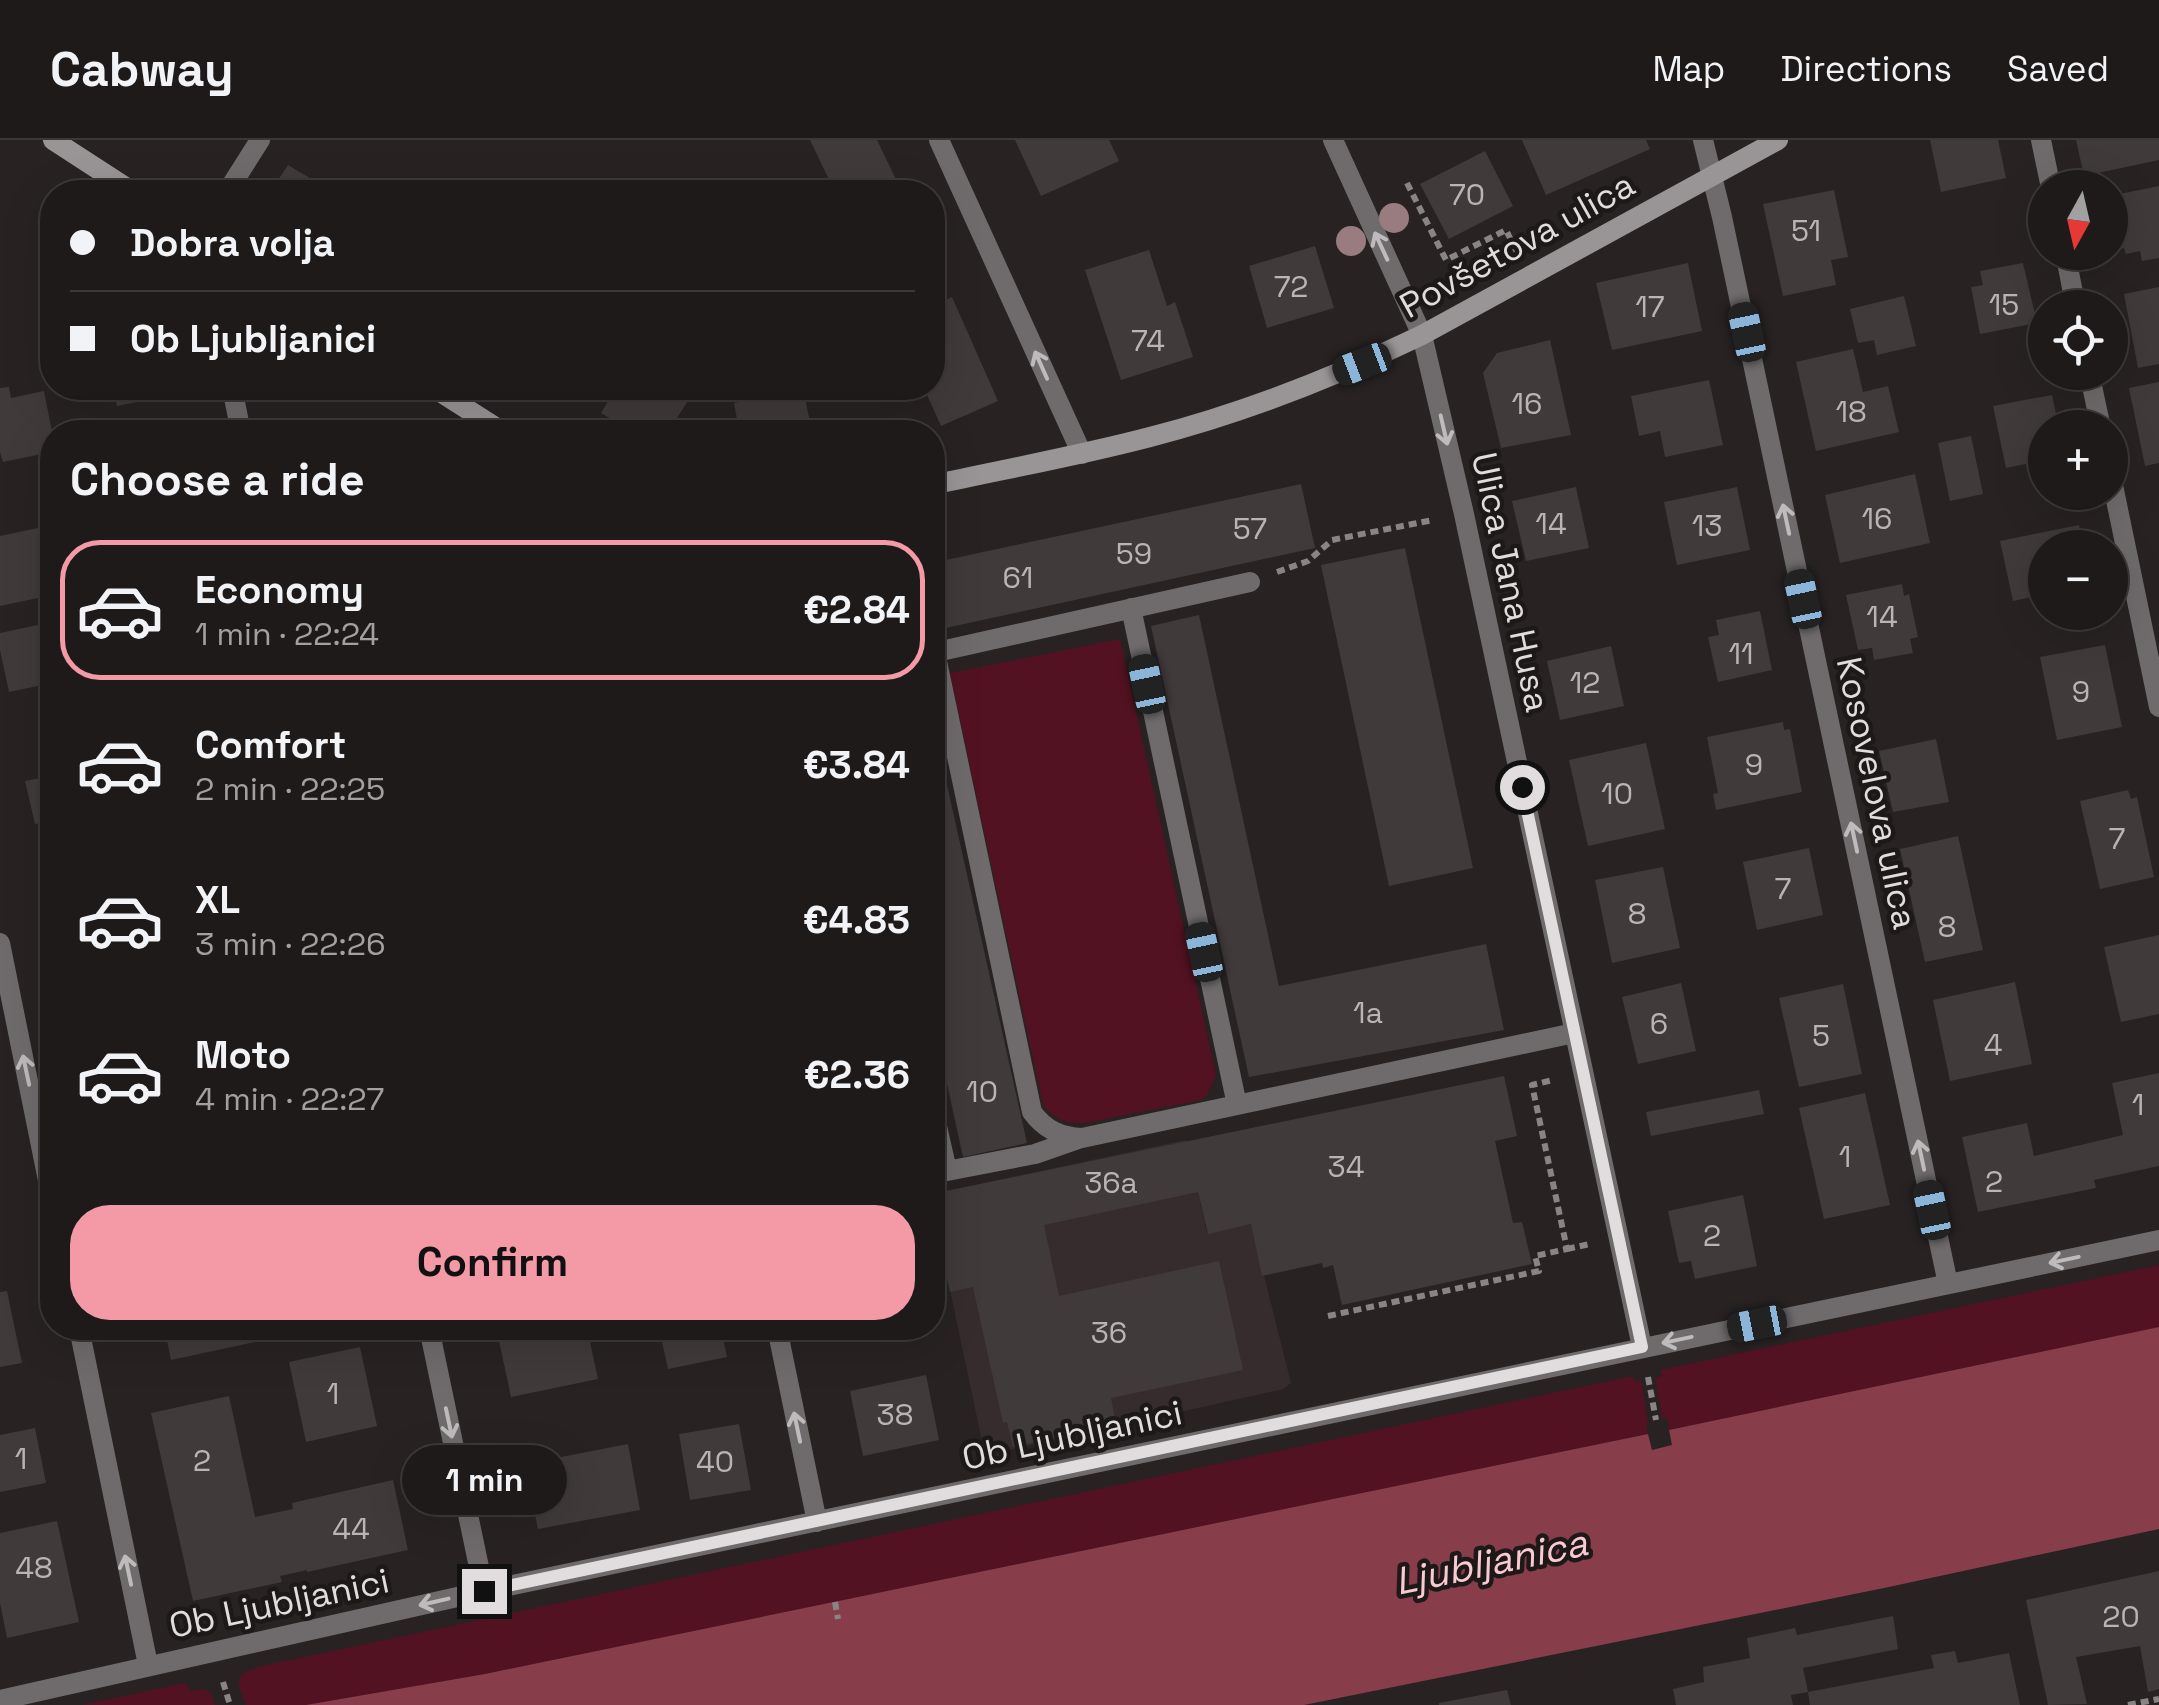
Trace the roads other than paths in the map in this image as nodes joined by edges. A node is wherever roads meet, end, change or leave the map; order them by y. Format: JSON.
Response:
{"nodes":[{"id":1,"x":53,"y":140,"type":"edge"},
{"id":2,"x":260,"y":140,"type":"edge"},
{"id":3,"x":939,"y":140,"type":"edge"},
{"id":4,"x":1333,"y":140,"type":"edge"},
{"id":5,"x":1703,"y":140,"type":"edge"},
{"id":6,"x":1778,"y":140,"type":"edge"},
{"id":7,"x":2041,"y":140,"type":"edge"},
{"id":8,"x":2047,"y":170,"type":"edge"},
{"id":9,"x":1713,"y":174,"type":"junction"},
{"id":10,"x":115,"y":180,"type":"edge"},
{"id":11,"x":234,"y":180,"type":"edge"},
{"id":12,"x":1422,"y":335,"type":"junction"},
{"id":13,"x":453,"y":400,"type":"edge"},
{"id":14,"x":485,"y":420,"type":"edge"},
{"id":15,"x":1082,"y":454,"type":"junction"},
{"id":16,"x":945,"y":482,"type":"edge"},
{"id":17,"x":2118,"y":510,"type":"edge"},
{"id":18,"x":1250,"y":582,"type":"road end"},
{"id":19,"x":1131,"y":608,"type":"junction"},
{"id":20,"x":945,"y":650,"type":"edge"},
{"id":21,"x":945,"y":704,"type":"edge"},
{"id":22,"x":2159,"y":707,"type":"edge"},
{"id":23,"x":0,"y":943,"type":"edge"},
{"id":24,"x":1574,"y":1034,"type":"junction"},
{"id":25,"x":1237,"y":1106,"type":"junction"},
{"id":26,"x":1082,"y":1138,"type":"junction"},
{"id":27,"x":40,"y":1141,"type":"edge"},
{"id":28,"x":945,"y":1162,"type":"edge"},
{"id":29,"x":2159,"y":1240,"type":"edge"},
{"id":30,"x":1948,"y":1284,"type":"junction"},
{"id":31,"x":81,"y":1340,"type":"edge"},
{"id":32,"x":432,"y":1340,"type":"edge"},
{"id":33,"x":779,"y":1340,"type":"edge"},
{"id":34,"x":1642,"y":1347,"type":"junction"},
{"id":35,"x":817,"y":1522,"type":"junction"},
{"id":36,"x":484,"y":1591,"type":"junction"},
{"id":37,"x":148,"y":1666,"type":"junction"},
{"id":38,"x":0,"y":1700,"type":"edge"}],
"edges":[{"from":1,"to":10,"type":"street"},
{"from":2,"to":11,"type":"street"},
{"from":15,"to":3,"type":"street","one_way":true},
{"from":12,"to":4,"type":"street","name":"Ulica Jana Husa","one_way":true},
{"from":5,"to":9,"type":"street","name":"Kosovelova ulica"},
{"from":6,"to":9,"type":"street","name":"Povšetova ulica"},
{"from":7,"to":8,"type":"street"},
{"from":9,"to":12,"type":"street","name":"Povšetova ulica"},
{"from":30,"to":9,"type":"street","name":"Kosovelova ulica","one_way":true},
{"from":12,"to":15,"type":"street","name":"Povšetova ulica"},
{"from":12,"to":24,"type":"street","name":"Ulica Jana Husa","one_way":true},
{"from":13,"to":14,"type":"street"},
{"from":15,"to":16,"type":"street","name":"Povšetova ulica"},
{"from":17,"to":22,"type":"street"},
{"from":18,"to":19,"type":"street"},
{"from":19,"to":20,"type":"street"},
{"from":19,"to":25,"type":"street"},
{"from":21,"to":26,"type":"street"},
{"from":27,"to":23,"type":"street","one_way":true},
{"from":24,"to":25,"type":"street"},
{"from":24,"to":34,"type":"street","name":"Ulica Jana Husa"},
{"from":25,"to":26,"type":"street"},
{"from":26,"to":28,"type":"street"},
{"from":29,"to":30,"type":"street","name":"Ob Ljubljanici","one_way":true},
{"from":30,"to":34,"type":"street","name":"Ob Ljubljanici","one_way":true},
{"from":37,"to":31,"type":"street","one_way":true},
{"from":32,"to":36,"type":"street","one_way":true},
{"from":35,"to":33,"type":"street","one_way":true},
{"from":34,"to":35,"type":"street","name":"Ob Ljubljanici"},
{"from":35,"to":36,"type":"street","name":"Ob Ljubljanici"},
{"from":36,"to":37,"type":"street","name":"Ob Ljubljanici","one_way":true},
{"from":37,"to":38,"type":"street","name":"Ob Ljubljanici"}]}
